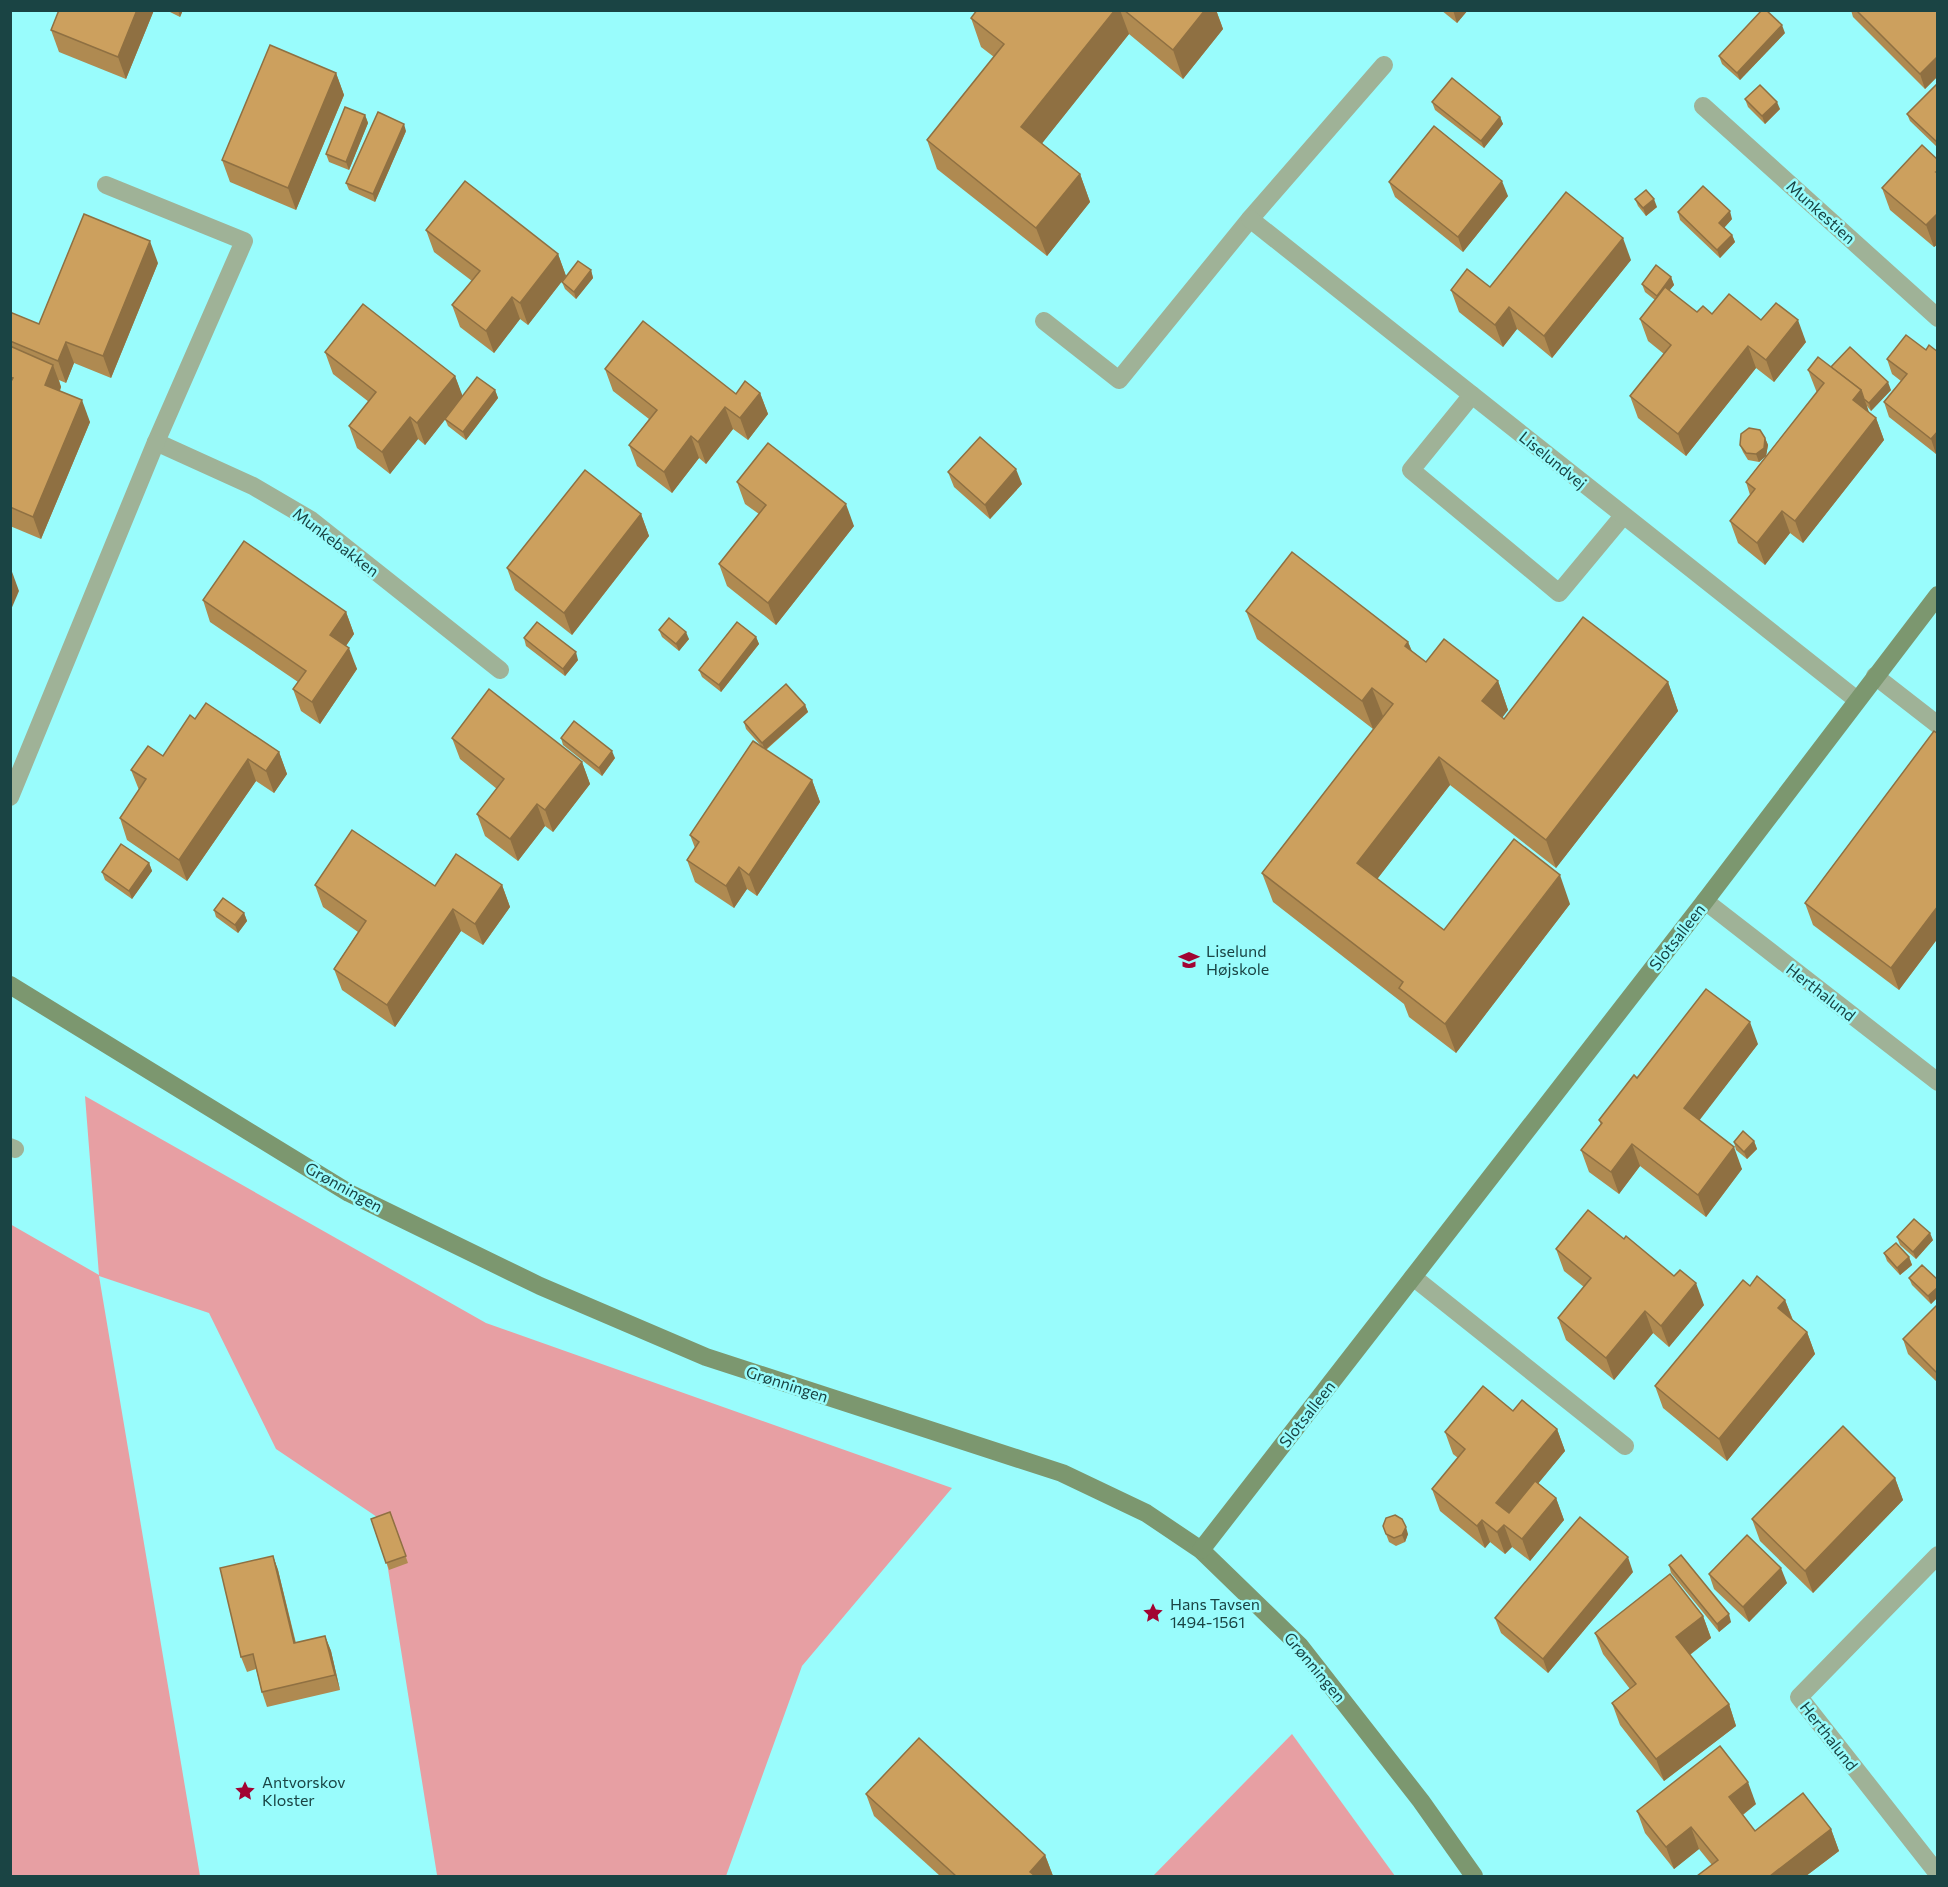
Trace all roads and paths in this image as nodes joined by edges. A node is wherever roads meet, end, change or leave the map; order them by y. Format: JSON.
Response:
{"nodes":[{"id":1,"x":1384,"y":64,"type":"dead end"},
{"id":2,"x":1703,"y":106,"type":"dead end"},
{"id":3,"x":106,"y":185,"type":"dead end"},
{"id":4,"x":1250,"y":219,"type":"junction"},
{"id":5,"x":1938,"y":318,"type":"edge"},
{"id":6,"x":1044,"y":321,"type":"dead end"},
{"id":7,"x":1472,"y":395,"type":"junction"},
{"id":8,"x":156,"y":442,"type":"junction"},
{"id":9,"x":1623,"y":516,"type":"junction"},
{"id":10,"x":1938,"y":595,"type":"edge"},
{"id":11,"x":500,"y":670,"type":"dead end"},
{"id":12,"x":1875,"y":676,"type":"junction"},
{"id":13,"x":1857,"y":700,"type":"junction"},
{"id":14,"x":1938,"y":725,"type":"edge"},
{"id":15,"x":10,"y":797,"type":"edge"},
{"id":16,"x":1705,"y":901,"type":"junction"},
{"id":17,"x":10,"y":985,"type":"edge"},
{"id":18,"x":1938,"y":1082,"type":"edge"},
{"id":19,"x":1413,"y":1277,"type":"junction"},
{"id":20,"x":1625,"y":1446,"type":"dead end"},
{"id":21,"x":1201,"y":1550,"type":"junction"},
{"id":22,"x":1938,"y":1555,"type":"edge"},
{"id":23,"x":1938,"y":1874,"type":"edge"},
{"id":24,"x":1474,"y":1876,"type":"edge"}],
"edges":[{"from":1,"to":4,"type":"street"},
{"from":2,"to":5,"type":"street","name":"Munkestien"},
{"from":3,"to":8,"type":"street"},
{"from":4,"to":6,"type":"street"},
{"from":4,"to":7,"type":"street","name":"Liselundvej"},
{"from":7,"to":9,"type":"street","name":"Liselundvej"},
{"from":7,"to":9,"type":"street"},
{"from":8,"to":11,"type":"street","name":"Munkebakken"},
{"from":8,"to":15,"type":"street"},
{"from":9,"to":13,"type":"street","name":"Liselundvej"},
{"from":10,"to":12,"type":"main road","name":"Slotsalleen"},
{"from":12,"to":13,"type":"main road","name":"Slotsalleen"},
{"from":12,"to":14,"type":"street"},
{"from":13,"to":16,"type":"main road","name":"Slotsalleen"},
{"from":16,"to":18,"type":"street","name":"Herthalund"},
{"from":16,"to":19,"type":"main road","name":"Slotsalleen"},
{"from":17,"to":21,"type":"main road","name":"Grønningen"},
{"from":19,"to":20,"type":"street"},
{"from":19,"to":21,"type":"main road","name":"Slotsalleen"},
{"from":21,"to":24,"type":"main road","name":"Grønningen"},
{"from":22,"to":23,"type":"street","name":"Herthalund"}]}
